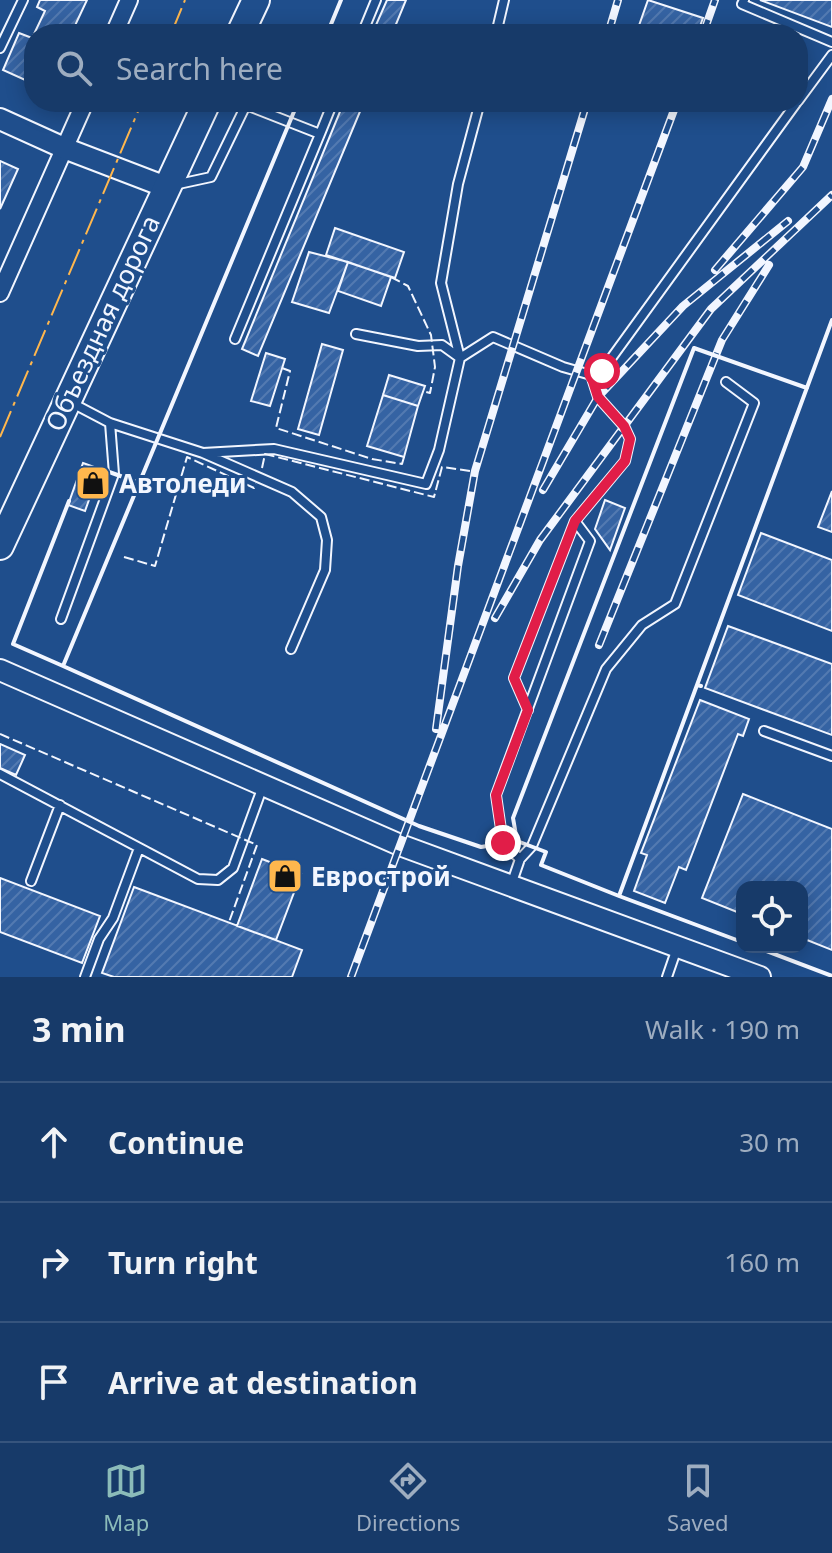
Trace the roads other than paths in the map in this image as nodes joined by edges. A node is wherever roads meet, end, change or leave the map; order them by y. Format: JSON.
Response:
{"nodes":[{"id":1,"x":23,"y":0,"type":"edge"},
{"id":2,"x":129,"y":0,"type":"edge"},
{"id":3,"x":256,"y":0,"type":"edge"},
{"id":4,"x":376,"y":0,"type":"edge"},
{"id":5,"x":504,"y":0,"type":"edge"},
{"id":6,"x":744,"y":0,"type":"edge"},
{"id":7,"x":118,"y":24,"type":"edge"},
{"id":8,"x":245,"y":24,"type":"edge"},
{"id":9,"x":366,"y":24,"type":"edge"},
{"id":10,"x":498,"y":24,"type":"edge"},
{"id":11,"x":789,"y":24,"type":"edge"},
{"id":12,"x":808,"y":32,"type":"edge"},
{"id":13,"x":832,"y":42,"type":"edge"},
{"id":14,"x":0,"y":48,"type":"edge"},
{"id":15,"x":832,"y":55,"type":"edge"},
{"id":16,"x":808,"y":88,"type":"edge"},
{"id":17,"x":80,"y":112,"type":"edge"},
{"id":18,"x":202,"y":112,"type":"edge"},
{"id":19,"x":243,"y":112,"type":"edge"},
{"id":20,"x":264,"y":112,"type":"edge"},
{"id":21,"x":329,"y":112,"type":"edge"},
{"id":22,"x":477,"y":112,"type":"edge"},
{"id":23,"x":791,"y":112,"type":"edge"},
{"id":24,"x":0,"y":119,"type":"edge"},
{"id":25,"x":320,"y":134,"type":"junction"},
{"id":26,"x":64,"y":148,"type":"junction"},
{"id":27,"x":166,"y":187,"type":"junction"},
{"id":28,"x":0,"y":293,"type":"edge"},
{"id":29,"x":356,"y":334,"type":"dead end"},
{"id":30,"x":235,"y":339,"type":"dead end"},
{"id":31,"x":460,"y":358,"type":"junction"},
{"id":32,"x":591,"y":375,"type":"junction"},
{"id":33,"x":726,"y":382,"type":"dead end"},
{"id":34,"x":66,"y":400,"type":"junction"},
{"id":35,"x":110,"y":423,"type":"junction"},
{"id":36,"x":203,"y":453,"type":"junction"},
{"id":37,"x":575,"y":521,"type":"junction"},
{"id":38,"x":0,"y":546,"type":"edge"},
{"id":39,"x":61,"y":619,"type":"dead end"},
{"id":40,"x":291,"y":649,"type":"dead end"},
{"id":41,"x":0,"y":670,"type":"edge"},
{"id":42,"x":528,"y":710,"type":"junction"},
{"id":43,"x":764,"y":731,"type":"dead end"},
{"id":44,"x":832,"y":756,"type":"edge"},
{"id":45,"x":0,"y":774,"type":"edge"},
{"id":46,"x":264,"y":785,"type":"junction"},
{"id":47,"x":60,"y":805,"type":"junction"},
{"id":48,"x":139,"y":848,"type":"junction"},
{"id":49,"x":520,"y":859,"type":"junction"},
{"id":50,"x":31,"y":881,"type":"dead end"},
{"id":51,"x":511,"y":886,"type":"junction"},
{"id":52,"x":678,"y":947,"type":"junction"},
{"id":53,"x":85,"y":977,"type":"edge"},
{"id":54,"x":667,"y":977,"type":"edge"},
{"id":55,"x":760,"y":977,"type":"edge"}],
"edges":[{"from":1,"to":14,"type":"lane"},
{"from":2,"to":7,"type":"street"},
{"from":3,"to":8,"type":"main road"},
{"from":4,"to":9,"type":"lane"},
{"from":5,"to":10,"type":"lane"},
{"from":6,"to":11,"type":"lane"},
{"from":12,"to":13,"type":"lane"},
{"from":15,"to":16,"type":"lane"},
{"from":17,"to":26,"type":"street"},
{"from":18,"to":27,"type":"main road","name":"Объездная дорога"},
{"from":19,"to":27,"type":"lane"},
{"from":20,"to":25,"type":"lane"},
{"from":21,"to":25,"type":"lane"},
{"from":22,"to":31,"type":"lane"},
{"from":23,"to":32,"type":"lane"},
{"from":24,"to":26,"type":"street"},
{"from":25,"to":30,"type":"lane"},
{"from":26,"to":27,"type":"street"},
{"from":26,"to":28,"type":"street"},
{"from":27,"to":34,"type":"main road","name":"Объездная дорога"},
{"from":29,"to":31,"type":"lane"},
{"from":31,"to":32,"type":"lane"},
{"from":31,"to":36,"type":"lane"},
{"from":32,"to":37,"type":"lane"},
{"from":33,"to":49,"type":"lane"},
{"from":34,"to":35,"type":"lane"},
{"from":34,"to":38,"type":"main road","name":"Объездная дорога"},
{"from":35,"to":36,"type":"lane"},
{"from":35,"to":39,"type":"lane"},
{"from":36,"to":40,"type":"lane"},
{"from":37,"to":42,"type":"lane"},
{"from":37,"to":42,"type":"lane"},
{"from":41,"to":46,"type":"street"},
{"from":42,"to":49,"type":"lane"},
{"from":43,"to":44,"type":"lane"},
{"from":45,"to":47,"type":"lane"},
{"from":46,"to":48,"type":"lane"},
{"from":46,"to":51,"type":"street"},
{"from":47,"to":48,"type":"lane"},
{"from":47,"to":50,"type":"lane"},
{"from":48,"to":53,"type":"lane"},
{"from":49,"to":51,"type":"lane"},
{"from":51,"to":52,"type":"street"},
{"from":52,"to":54,"type":"lane"},
{"from":52,"to":55,"type":"street"}]}
